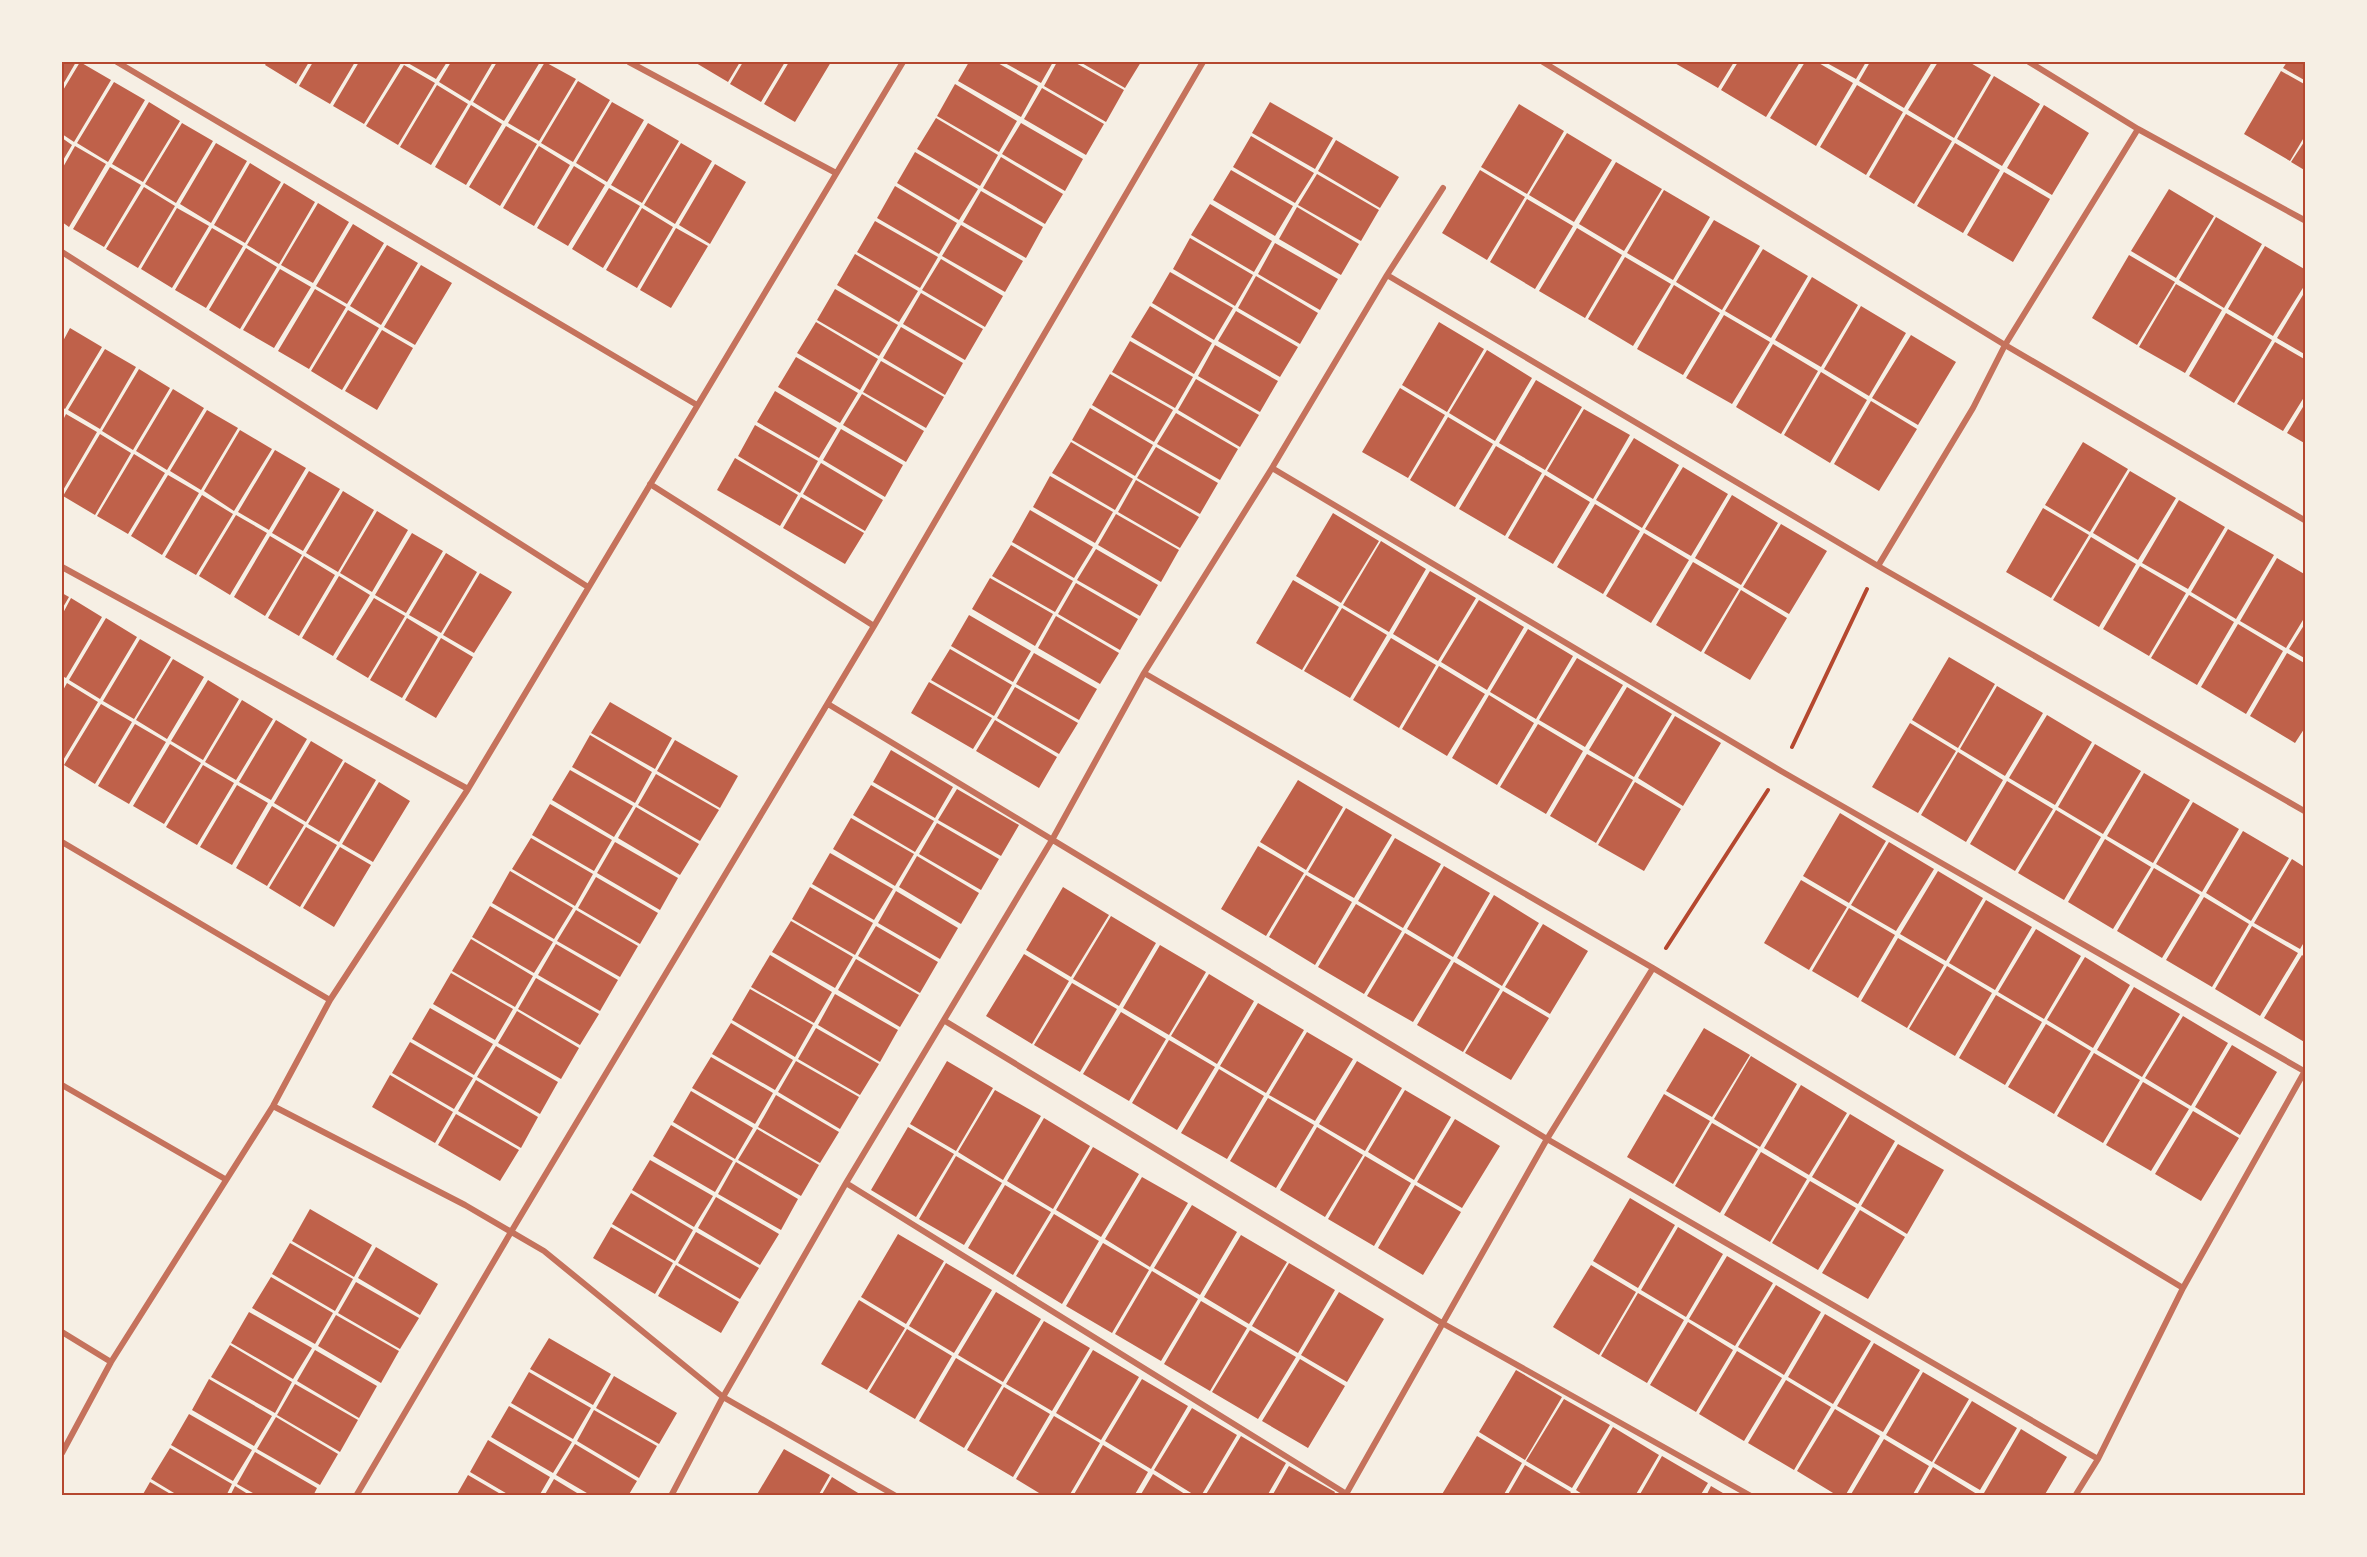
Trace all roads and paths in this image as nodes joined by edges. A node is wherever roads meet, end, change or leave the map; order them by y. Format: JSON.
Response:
{"nodes":[{"id":1,"x":117,"y":62,"type":"edge"},
{"id":2,"x":629,"y":62,"type":"edge"},
{"id":3,"x":903,"y":62,"type":"edge"},
{"id":4,"x":1203,"y":62,"type":"edge"},
{"id":5,"x":1544,"y":62,"type":"edge"},
{"id":6,"x":2029,"y":62,"type":"edge"},
{"id":7,"x":2138,"y":129,"type":"junction"},
{"id":8,"x":836,"y":173,"type":"junction"},
{"id":9,"x":1443,"y":188,"type":"dead end"},
{"id":10,"x":2306,"y":221,"type":"edge"},
{"id":11,"x":62,"y":252,"type":"edge"},
{"id":12,"x":1387,"y":274,"type":"junction"},
{"id":13,"x":2005,"y":345,"type":"junction"},
{"id":14,"x":697,"y":405,"type":"junction"},
{"id":15,"x":1272,"y":468,"type":"junction"},
{"id":16,"x":650,"y":484,"type":"junction"},
{"id":17,"x":2306,"y":521,"type":"edge"},
{"id":18,"x":1878,"y":566,"type":"junction"},
{"id":19,"x":62,"y":567,"type":"edge"},
{"id":20,"x":588,"y":587,"type":"junction"},
{"id":21,"x":874,"y":626,"type":"junction"},
{"id":22,"x":1144,"y":673,"type":"junction"},
{"id":23,"x":828,"y":705,"type":"junction"},
{"id":24,"x":468,"y":789,"type":"junction"},
{"id":25,"x":2306,"y":812,"type":"edge"},
{"id":26,"x":1052,"y":840,"type":"junction"},
{"id":27,"x":62,"y":842,"type":"edge"},
{"id":28,"x":1653,"y":968,"type":"junction"},
{"id":29,"x":330,"y":1000,"type":"junction"},
{"id":30,"x":945,"y":1021,"type":"junction"},
{"id":31,"x":2305,"y":1070,"type":"edge"},
{"id":32,"x":62,"y":1085,"type":"edge"},
{"id":33,"x":273,"y":1106,"type":"junction"},
{"id":34,"x":1547,"y":1139,"type":"junction"},
{"id":35,"x":225,"y":1179,"type":"junction"},
{"id":36,"x":846,"y":1184,"type":"junction"},
{"id":37,"x":511,"y":1232,"type":"junction"},
{"id":38,"x":2184,"y":1288,"type":"junction"},
{"id":39,"x":1442,"y":1323,"type":"junction"},
{"id":40,"x":62,"y":1332,"type":"edge"},
{"id":41,"x":111,"y":1362,"type":"junction"},
{"id":42,"x":723,"y":1397,"type":"junction"},
{"id":43,"x":62,"y":1453,"type":"edge"},
{"id":44,"x":2098,"y":1459,"type":"junction"},
{"id":45,"x":1347,"y":1495,"type":"edge"},
{"id":46,"x":356,"y":1496,"type":"edge"},
{"id":47,"x":671,"y":1496,"type":"edge"},
{"id":48,"x":896,"y":1496,"type":"edge"},
{"id":49,"x":1751,"y":1496,"type":"edge"},
{"id":50,"x":2076,"y":1496,"type":"edge"}],
"edges":[{"from":1,"to":14,"type":"street"},
{"from":2,"to":8,"type":"street"},
{"from":3,"to":8,"type":"street"},
{"from":4,"to":21,"type":"street"},
{"from":5,"to":13,"type":"street"},
{"from":6,"to":7,"type":"street"},
{"from":7,"to":10,"type":"street"},
{"from":7,"to":13,"type":"street"},
{"from":8,"to":14,"type":"street"},
{"from":9,"to":12,"type":"street"},
{"from":11,"to":20,"type":"street"},
{"from":12,"to":15,"type":"street"},
{"from":12,"to":18,"type":"street"},
{"from":13,"to":17,"type":"street"},
{"from":13,"to":18,"type":"street"},
{"from":14,"to":16,"type":"street"},
{"from":15,"to":22,"type":"street"},
{"from":15,"to":31,"type":"street"},
{"from":16,"to":20,"type":"street"},
{"from":16,"to":21,"type":"street"},
{"from":18,"to":25,"type":"street"},
{"from":19,"to":24,"type":"street"},
{"from":20,"to":24,"type":"street"},
{"from":21,"to":23,"type":"street"},
{"from":22,"to":26,"type":"street"},
{"from":22,"to":28,"type":"street"},
{"from":23,"to":26,"type":"street"},
{"from":23,"to":37,"type":"street"},
{"from":24,"to":29,"type":"street"},
{"from":26,"to":30,"type":"street"},
{"from":26,"to":34,"type":"street"},
{"from":27,"to":29,"type":"street"},
{"from":28,"to":34,"type":"street"},
{"from":28,"to":38,"type":"street"},
{"from":29,"to":33,"type":"street"},
{"from":30,"to":36,"type":"street"},
{"from":30,"to":39,"type":"street"},
{"from":31,"to":38,"type":"street"},
{"from":32,"to":35,"type":"street"},
{"from":33,"to":35,"type":"street"},
{"from":33,"to":37,"type":"street"},
{"from":34,"to":39,"type":"street"},
{"from":34,"to":44,"type":"street"},
{"from":35,"to":41,"type":"street"},
{"from":36,"to":42,"type":"street"},
{"from":36,"to":45,"type":"street"},
{"from":37,"to":42,"type":"street"},
{"from":37,"to":46,"type":"street"},
{"from":38,"to":44,"type":"street"},
{"from":39,"to":45,"type":"street"},
{"from":39,"to":49,"type":"street"},
{"from":40,"to":41,"type":"street"},
{"from":41,"to":43,"type":"street"},
{"from":42,"to":47,"type":"street"},
{"from":42,"to":48,"type":"street"},
{"from":44,"to":50,"type":"street"}]}
